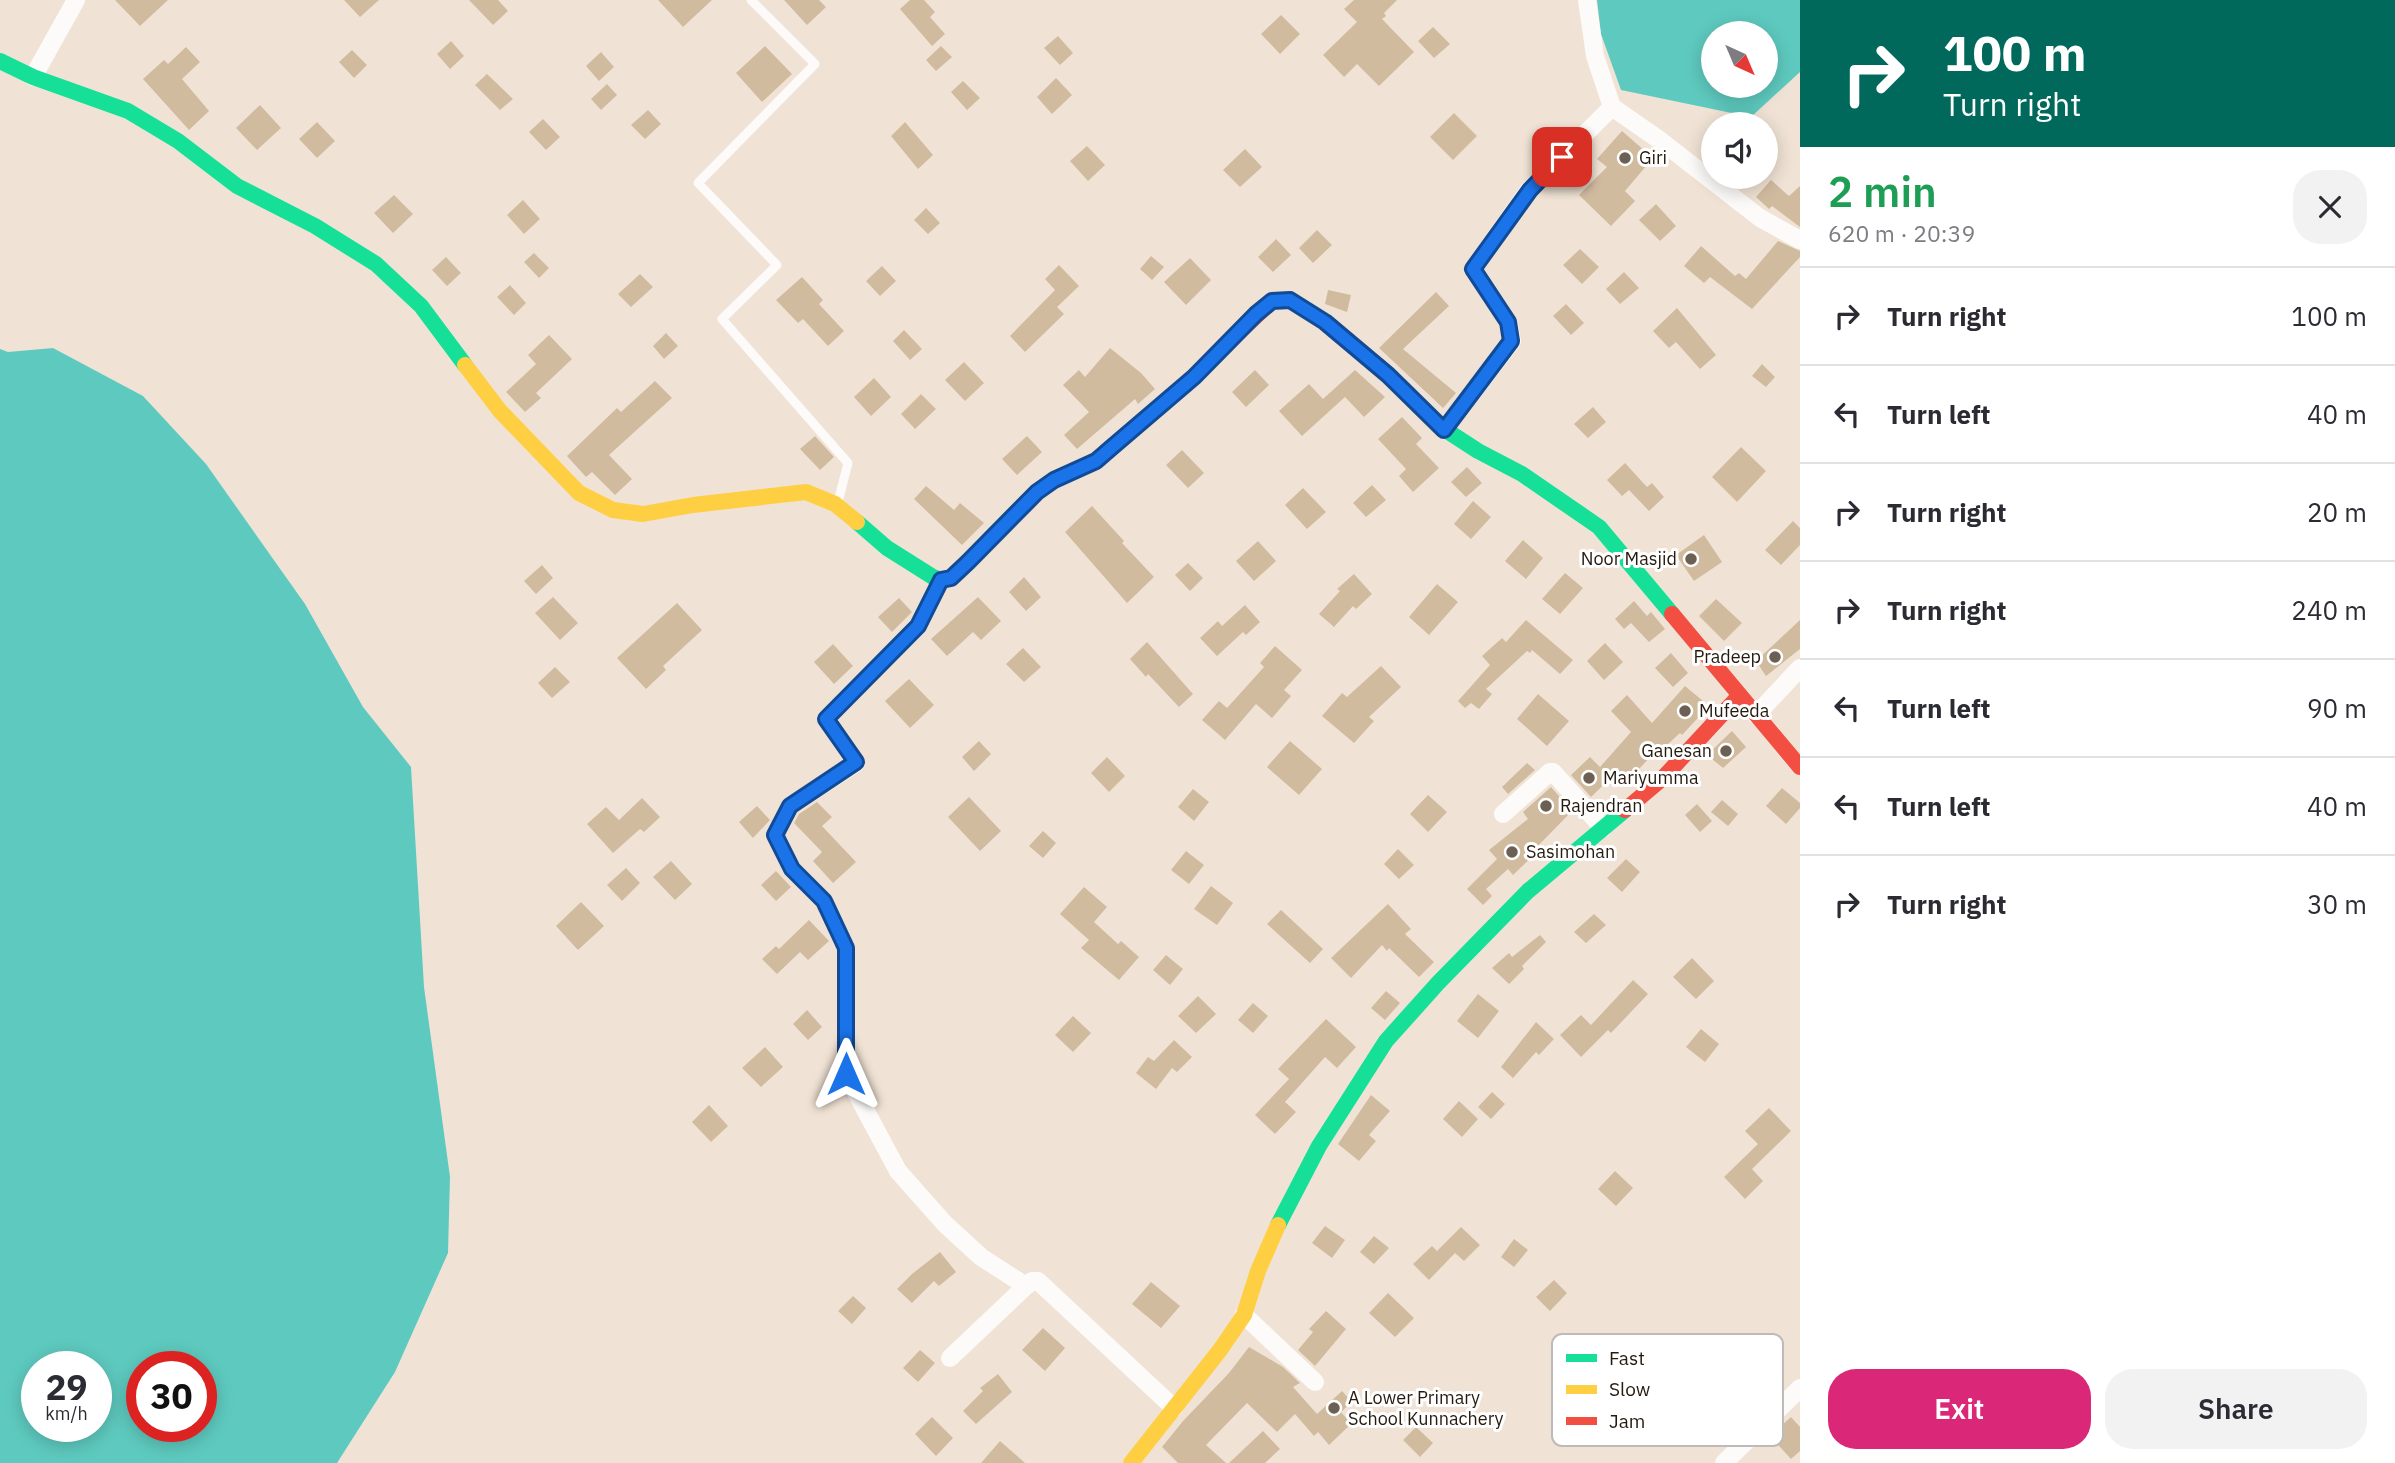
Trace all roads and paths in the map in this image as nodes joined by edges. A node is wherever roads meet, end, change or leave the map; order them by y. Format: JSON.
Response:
{"nodes":[{"id":1,"x":76,"y":0,"type":"edge"},
{"id":2,"x":751,"y":0,"type":"edge"},
{"id":3,"x":1587,"y":0,"type":"edge"},
{"id":4,"x":0,"y":61,"type":"edge"},
{"id":5,"x":33,"y":77,"type":"junction"},
{"id":6,"x":1612,"y":107,"type":"junction"},
{"id":7,"x":1800,"y":240,"type":"edge"},
{"id":8,"x":1444,"y":430,"type":"junction"},
{"id":9,"x":838,"y":503,"type":"junction"},
{"id":10,"x":941,"y":580,"type":"junction"},
{"id":11,"x":1800,"y":668,"type":"edge"},
{"id":12,"x":1740,"y":695,"type":"junction"},
{"id":13,"x":1756,"y":715,"type":"junction"},
{"id":14,"x":1800,"y":767,"type":"edge"},
{"id":15,"x":1503,"y":814,"type":"dead end"},
{"id":16,"x":1603,"y":828,"type":"junction"},
{"id":17,"x":1026,"y":1286,"type":"junction"},
{"id":18,"x":1244,"y":1315,"type":"junction"},
{"id":19,"x":950,"y":1358,"type":"dead end"},
{"id":20,"x":1315,"y":1382,"type":"dead end"},
{"id":21,"x":1800,"y":1388,"type":"edge"},
{"id":22,"x":1783,"y":1405,"type":"edge"},
{"id":23,"x":1174,"y":1408,"type":"junction"},
{"id":24,"x":1741,"y":1446,"type":"edge"},
{"id":25,"x":1130,"y":1463,"type":"edge"},
{"id":26,"x":1724,"y":1463,"type":"edge"}],
"edges":[{"from":1,"to":5,"type":"street"},
{"from":2,"to":9,"type":"lane"},
{"from":3,"to":6,"type":"street"},
{"from":4,"to":5,"type":"main road"},
{"from":5,"to":9,"type":"main road"},
{"from":6,"to":7,"type":"street"},
{"from":6,"to":8,"type":"street"},
{"from":8,"to":10,"type":"main road"},
{"from":8,"to":12,"type":"main road"},
{"from":9,"to":10,"type":"main road"},
{"from":10,"to":17,"type":"street"},
{"from":11,"to":13,"type":"street"},
{"from":12,"to":13,"type":"main road"},
{"from":12,"to":16,"type":"main road"},
{"from":13,"to":14,"type":"main road"},
{"from":15,"to":16,"type":"street"},
{"from":16,"to":18,"type":"main road"},
{"from":17,"to":19,"type":"street"},
{"from":17,"to":23,"type":"street"},
{"from":18,"to":20,"type":"street"},
{"from":18,"to":23,"type":"main road"},
{"from":21,"to":22,"type":"street"},
{"from":23,"to":25,"type":"main road"},
{"from":24,"to":26,"type":"street"}]}
